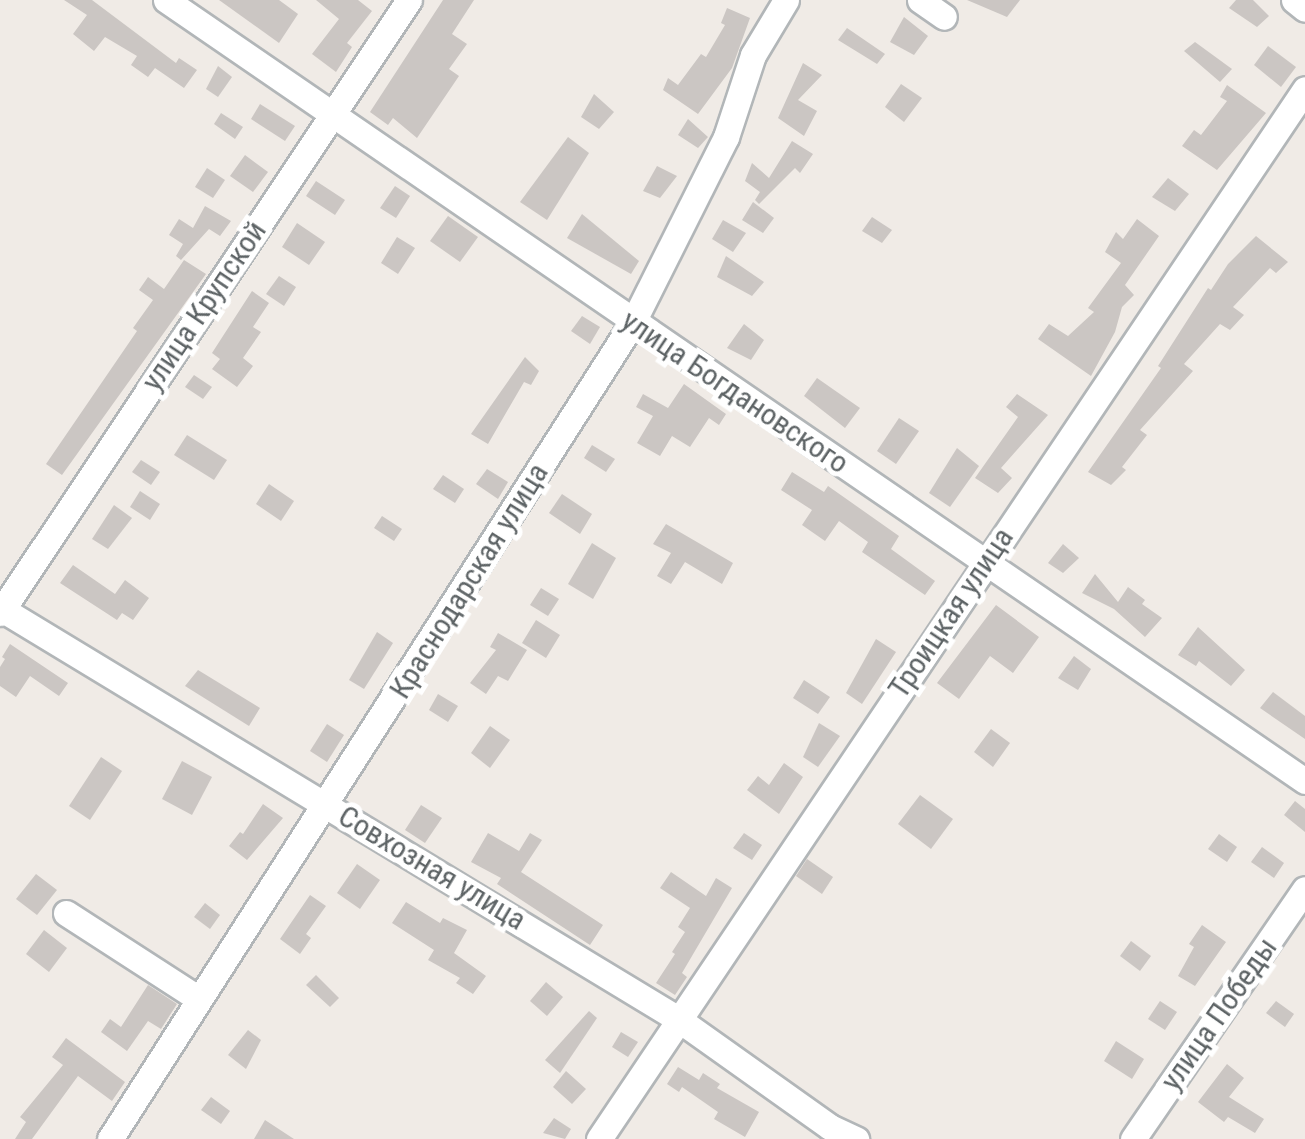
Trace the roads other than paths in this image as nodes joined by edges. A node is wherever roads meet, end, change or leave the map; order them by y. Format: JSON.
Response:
{"nodes":[{"id":1,"x":166,"y":0,"type":"edge"},
{"id":2,"x":409,"y":0,"type":"edge"},
{"id":3,"x":786,"y":0,"type":"edge"},
{"id":4,"x":920,"y":0,"type":"edge"},
{"id":5,"x":1294,"y":0,"type":"edge"},
{"id":6,"x":1305,"y":10,"type":"edge"},
{"id":7,"x":944,"y":17,"type":"dead end"},
{"id":8,"x":1305,"y":89,"type":"edge"},
{"id":9,"x":332,"y":113,"type":"junction"},
{"id":10,"x":633,"y":322,"type":"junction"},
{"id":11,"x":984,"y":563,"type":"junction"},
{"id":12,"x":1,"y":610,"type":"edge"},
{"id":13,"x":1305,"y":781,"type":"edge"},
{"id":14,"x":327,"y":804,"type":"junction"},
{"id":15,"x":1305,"y":889,"type":"edge"},
{"id":16,"x":66,"y":912,"type":"dead end"},
{"id":17,"x":199,"y":999,"type":"junction"},
{"id":18,"x":678,"y":1018,"type":"junction"},
{"id":19,"x":828,"y":1133,"type":"edge"},
{"id":20,"x":110,"y":1139,"type":"edge"},
{"id":21,"x":599,"y":1139,"type":"edge"},
{"id":22,"x":856,"y":1139,"type":"edge"},
{"id":23,"x":1133,"y":1139,"type":"edge"}],
"edges":[{"from":1,"to":9,"type":"street","name":"улица Богдановского"},
{"from":2,"to":9,"type":"street","name":"улица Крупской"},
{"from":3,"to":10,"type":"street","name":"Краснодарская улица"},
{"from":4,"to":7,"type":"street"},
{"from":5,"to":6,"type":"street"},
{"from":8,"to":11,"type":"street","name":"Троицкая улица"},
{"from":9,"to":10,"type":"street","name":"улица Богдановского"},
{"from":9,"to":12,"type":"street","name":"улица Крупской"},
{"from":10,"to":11,"type":"street","name":"улица Богдановского"},
{"from":10,"to":14,"type":"street","name":"Краснодарская улица"},
{"from":11,"to":13,"type":"street","name":"улица Богдановского"},
{"from":11,"to":18,"type":"street","name":"Троицкая улица"},
{"from":12,"to":14,"type":"street","name":"Совхозная улица"},
{"from":14,"to":17,"type":"street","name":"Краснодарская улица"},
{"from":14,"to":18,"type":"street","name":"Совхозная улица"},
{"from":15,"to":23,"type":"street","name":"улица Победы"},
{"from":16,"to":17,"type":"street"},
{"from":17,"to":20,"type":"street","name":"Краснодарская улица"},
{"from":18,"to":19,"type":"street","name":"Совхозная улица"},
{"from":18,"to":21,"type":"street","name":"Троицкая улица"},
{"from":19,"to":22,"type":"street","name":"Совхозная улица"}]}
